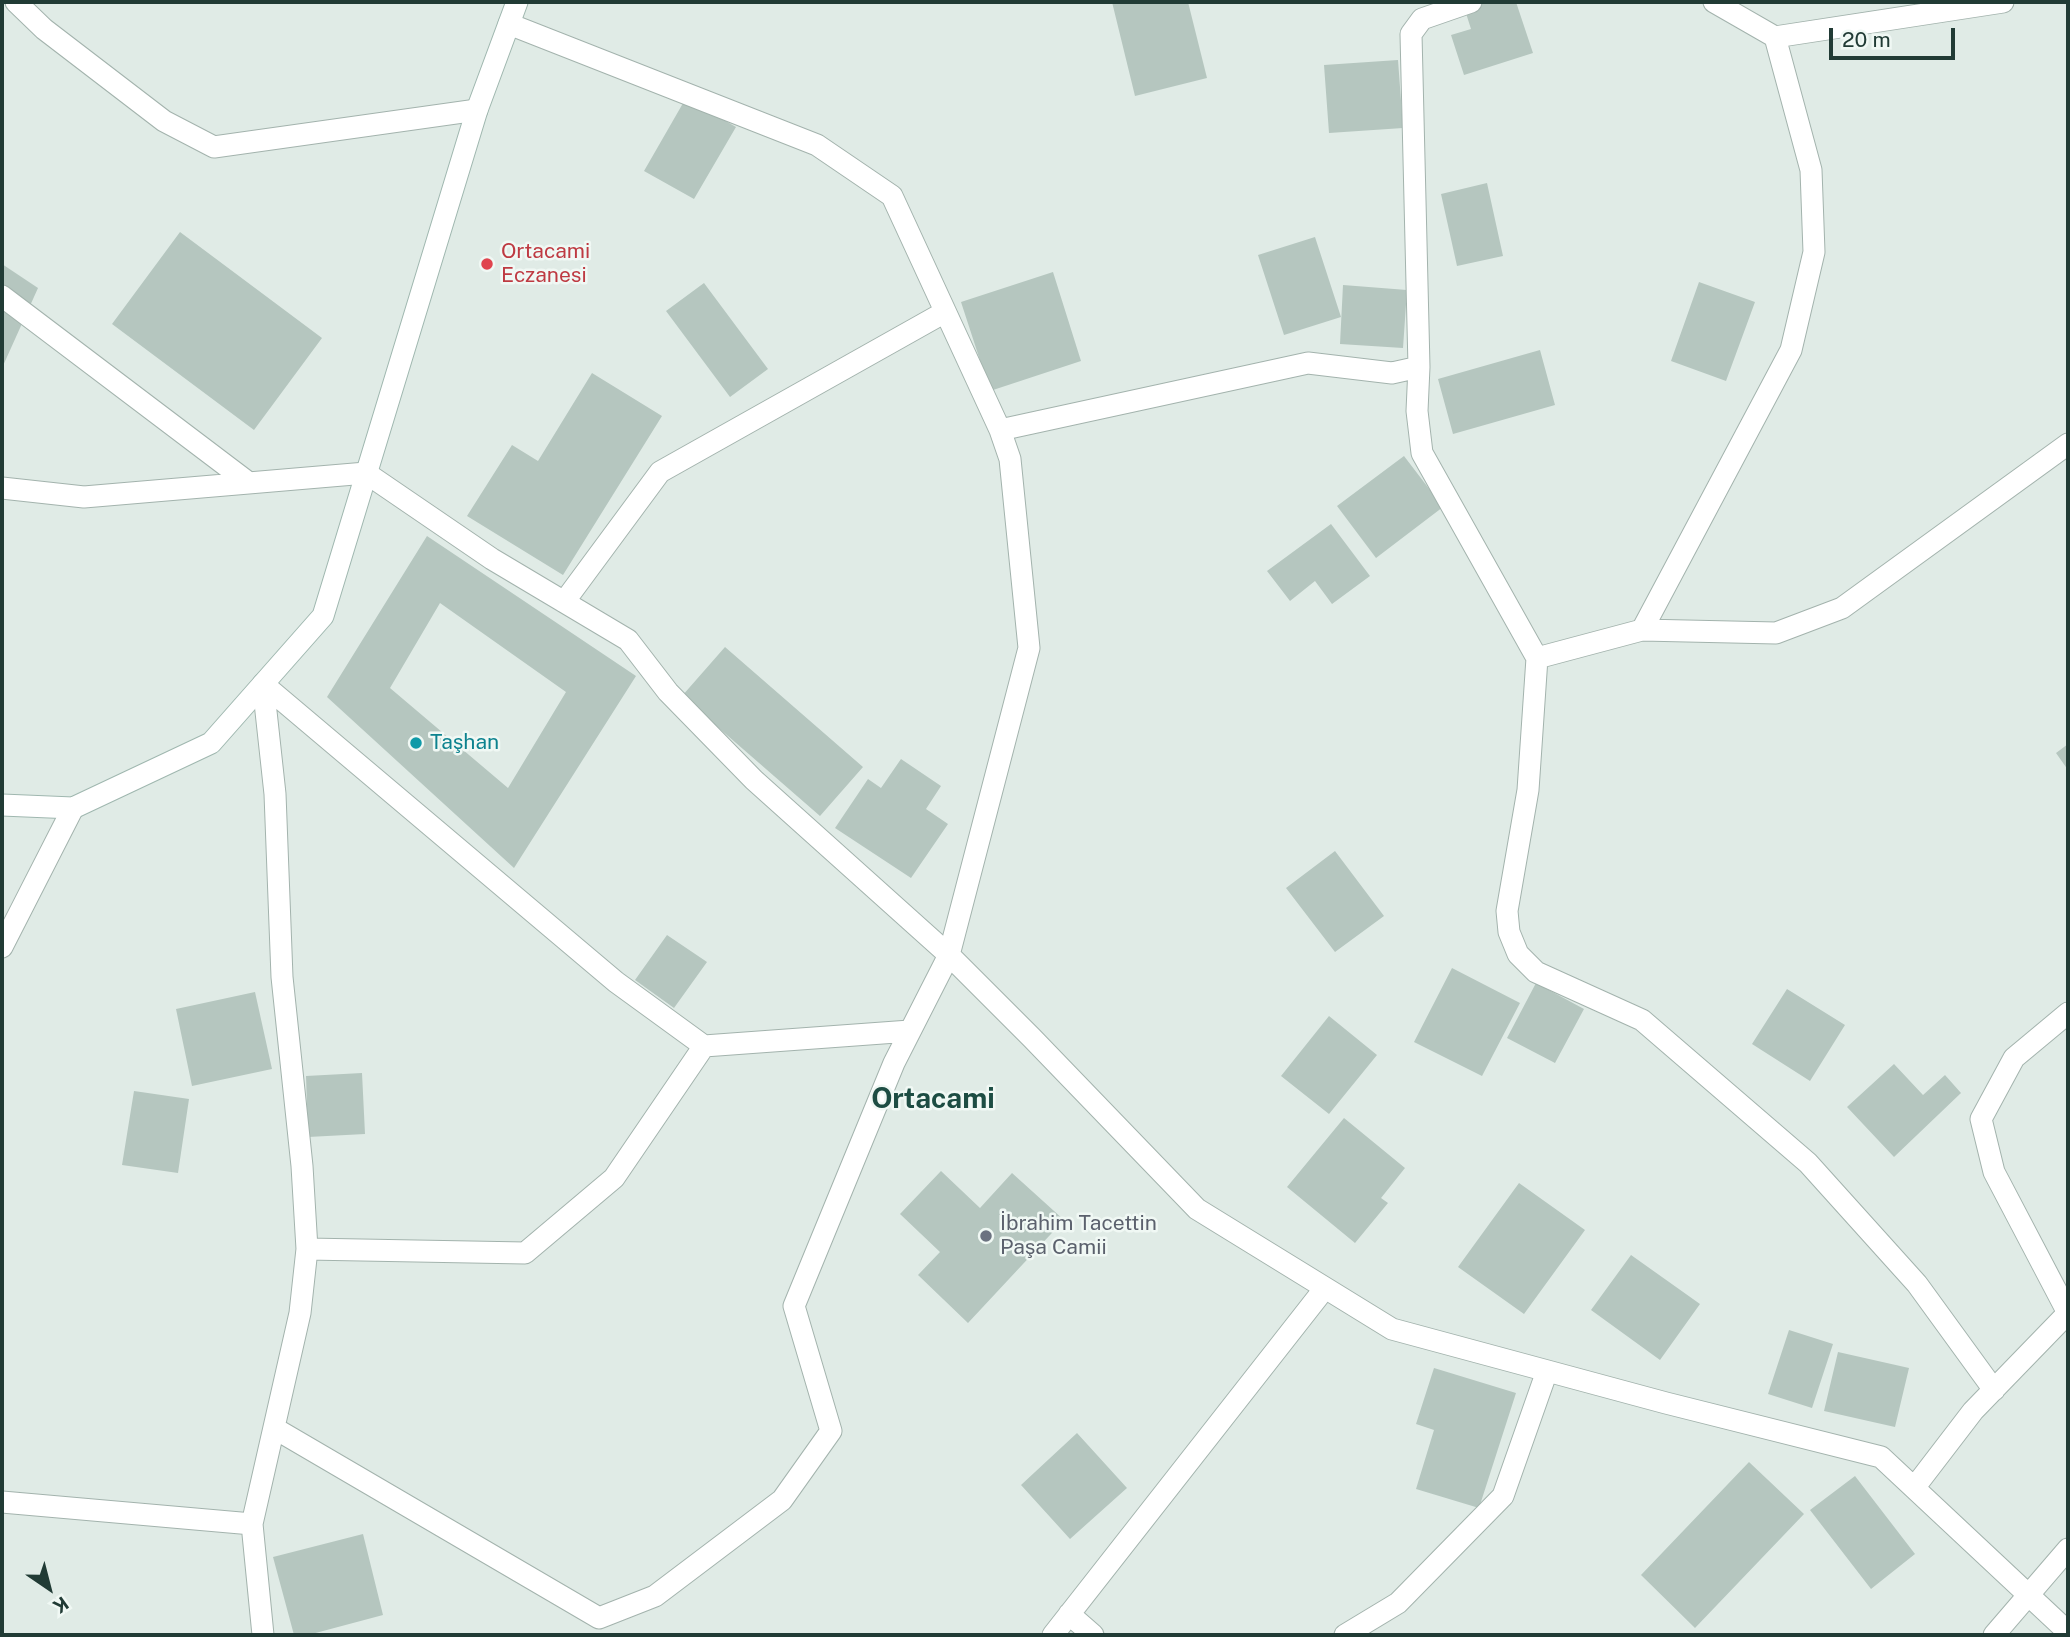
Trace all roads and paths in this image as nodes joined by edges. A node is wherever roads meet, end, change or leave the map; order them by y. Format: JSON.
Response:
{"nodes":[{"id":1,"x":16,"y":2,"type":"edge"},
{"id":2,"x":517,"y":2,"type":"edge"},
{"id":3,"x":1471,"y":2,"type":"edge"},
{"id":4,"x":1714,"y":2,"type":"edge"},
{"id":5,"x":2003,"y":2,"type":"edge"},
{"id":6,"x":509,"y":24,"type":"junction"},
{"id":7,"x":1775,"y":37,"type":"junction"},
{"id":8,"x":477,"y":110,"type":"junction"},
{"id":9,"x":2,"y":296,"type":"edge"},
{"id":10,"x":945,"y":312,"type":"junction"},
{"id":11,"x":1419,"y":367,"type":"junction"},
{"id":12,"x":1000,"y":430,"type":"junction"},
{"id":13,"x":2068,"y":444,"type":"edge"},
{"id":14,"x":366,"y":473,"type":"junction"},
{"id":15,"x":249,"y":483,"type":"junction"},
{"id":16,"x":2,"y":488,"type":"edge"},
{"id":17,"x":564,"y":602,"type":"junction"},
{"id":18,"x":1642,"y":630,"type":"junction"},
{"id":19,"x":1537,"y":658,"type":"junction"},
{"id":20,"x":263,"y":684,"type":"junction"},
{"id":21,"x":2,"y":805,"type":"edge"},
{"id":22,"x":73,"y":808,"type":"junction"},
{"id":23,"x":2,"y":947,"type":"edge"},
{"id":24,"x":949,"y":955,"type":"junction"},
{"id":25,"x":2068,"y":1013,"type":"edge"},
{"id":26,"x":910,"y":1031,"type":"junction"},
{"id":27,"x":704,"y":1046,"type":"junction"},
{"id":28,"x":307,"y":1249,"type":"junction"},
{"id":29,"x":1325,"y":1288,"type":"junction"},
{"id":30,"x":2068,"y":1313,"type":"edge"},
{"id":31,"x":1546,"y":1371,"type":"junction"},
{"id":32,"x":1994,"y":1390,"type":"junction"},
{"id":33,"x":274,"y":1428,"type":"junction"},
{"id":34,"x":1914,"y":1488,"type":"junction"},
{"id":35,"x":2,"y":1502,"type":"edge"},
{"id":36,"x":252,"y":1524,"type":"junction"},
{"id":37,"x":2068,"y":1549,"type":"edge"},
{"id":38,"x":2030,"y":1596,"type":"junction"},
{"id":39,"x":1069,"y":1614,"type":"junction"},
{"id":40,"x":2068,"y":1632,"type":"edge"},
{"id":41,"x":262,"y":1635,"type":"edge"},
{"id":42,"x":1053,"y":1635,"type":"edge"},
{"id":43,"x":1093,"y":1635,"type":"edge"},
{"id":44,"x":1345,"y":1635,"type":"edge"},
{"id":45,"x":1994,"y":1635,"type":"edge"}],
"edges":[{"from":1,"to":8,"type":"street"},
{"from":2,"to":6,"type":"street"},
{"from":3,"to":11,"type":"street"},
{"from":4,"to":7,"type":"street"},
{"from":5,"to":7,"type":"street"},
{"from":6,"to":8,"type":"street"},
{"from":6,"to":10,"type":"street"},
{"from":7,"to":18,"type":"street"},
{"from":8,"to":14,"type":"street"},
{"from":9,"to":15,"type":"street"},
{"from":10,"to":12,"type":"street"},
{"from":10,"to":17,"type":"street"},
{"from":11,"to":12,"type":"street"},
{"from":11,"to":19,"type":"street"},
{"from":12,"to":24,"type":"street"},
{"from":13,"to":18,"type":"street"},
{"from":14,"to":15,"type":"street"},
{"from":14,"to":17,"type":"street"},
{"from":14,"to":20,"type":"street"},
{"from":15,"to":16,"type":"street"},
{"from":17,"to":24,"type":"street"},
{"from":18,"to":19,"type":"street"},
{"from":19,"to":32,"type":"street"},
{"from":20,"to":22,"type":"street"},
{"from":20,"to":27,"type":"street"},
{"from":20,"to":28,"type":"street"},
{"from":21,"to":22,"type":"street"},
{"from":22,"to":23,"type":"street"},
{"from":24,"to":26,"type":"street"},
{"from":24,"to":29,"type":"street"},
{"from":25,"to":30,"type":"street"},
{"from":26,"to":27,"type":"street"},
{"from":26,"to":33,"type":"street"},
{"from":27,"to":28,"type":"street"},
{"from":28,"to":33,"type":"street"},
{"from":29,"to":31,"type":"street"},
{"from":29,"to":39,"type":"street"},
{"from":30,"to":32,"type":"street"},
{"from":31,"to":34,"type":"street"},
{"from":31,"to":44,"type":"street"},
{"from":32,"to":34,"type":"street"},
{"from":33,"to":36,"type":"street"},
{"from":34,"to":38,"type":"street"},
{"from":35,"to":36,"type":"street"},
{"from":36,"to":41,"type":"street"},
{"from":37,"to":38,"type":"street"},
{"from":38,"to":40,"type":"street"},
{"from":38,"to":45,"type":"street"},
{"from":39,"to":42,"type":"street"},
{"from":39,"to":43,"type":"street"}]}
